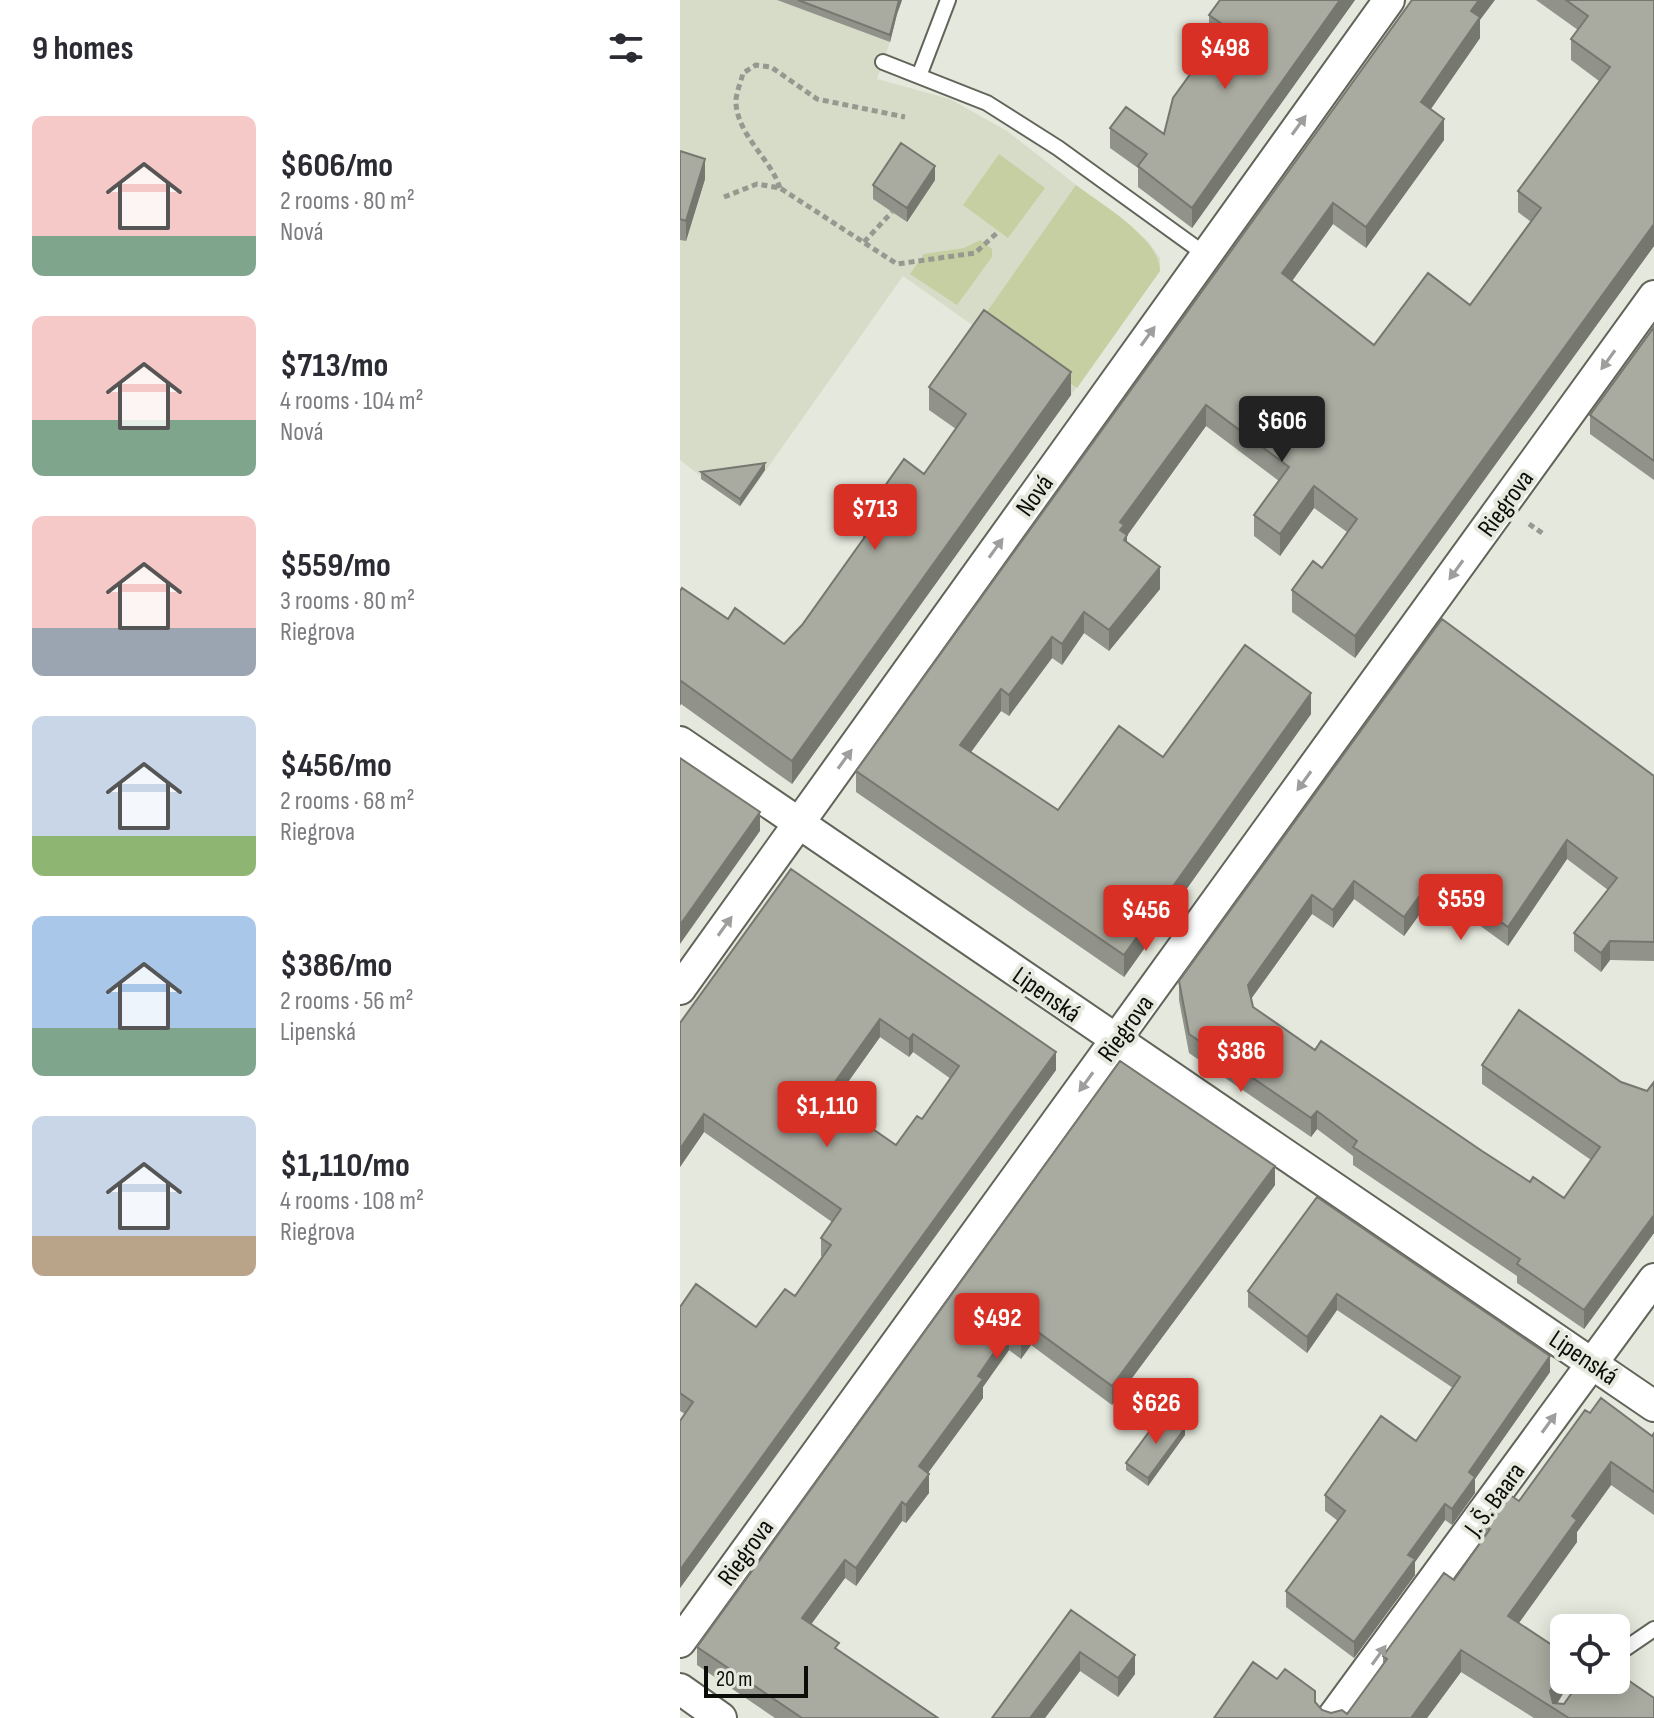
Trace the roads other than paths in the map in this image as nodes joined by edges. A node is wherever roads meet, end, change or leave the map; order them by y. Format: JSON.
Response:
{"nodes":[{"id":1,"x":948,"y":0,"type":"edge"},
{"id":2,"x":1389,"y":0,"type":"edge"},
{"id":3,"x":883,"y":62,"type":"dead end"},
{"id":4,"x":919,"y":76,"type":"junction"},
{"id":5,"x":1206,"y":255,"type":"junction"},
{"id":6,"x":1654,"y":296,"type":"edge"},
{"id":7,"x":680,"y":742,"type":"edge"},
{"id":8,"x":800,"y":823,"type":"junction"},
{"id":9,"x":680,"y":989,"type":"edge"},
{"id":10,"x":1115,"y":1042,"type":"junction"},
{"id":11,"x":1654,"y":1279,"type":"edge"},
{"id":12,"x":1593,"y":1364,"type":"junction"},
{"id":13,"x":1654,"y":1406,"type":"edge"},
{"id":14,"x":1654,"y":1629,"type":"edge"},
{"id":15,"x":680,"y":1642,"type":"edge"},
{"id":16,"x":1630,"y":1645,"type":"edge"},
{"id":17,"x":680,"y":1689,"type":"edge"},
{"id":18,"x":721,"y":1718,"type":"edge"},
{"id":19,"x":1332,"y":1718,"type":"edge"}],
"edges":[{"from":1,"to":4,"type":"lane"},
{"from":5,"to":2,"type":"street","name":"Nová","one_way":true},
{"from":3,"to":4,"type":"lane"},
{"from":4,"to":5,"type":"lane"},
{"from":8,"to":5,"type":"street","name":"Nová","one_way":true},
{"from":6,"to":10,"type":"street","name":"Riegrova","one_way":true},
{"from":7,"to":8,"type":"street","name":"Lipenská"},
{"from":9,"to":8,"type":"street","name":"Nová","one_way":true},
{"from":8,"to":10,"type":"street","name":"Lipenská"},
{"from":10,"to":12,"type":"street","name":"Lipenská"},
{"from":10,"to":15,"type":"street","name":"Riegrova","one_way":true},
{"from":11,"to":12,"type":"street","name":"J. Š. Baara"},
{"from":12,"to":13,"type":"street","name":"Lipenská"},
{"from":19,"to":12,"type":"street","name":"J. Š. Baara","one_way":true},
{"from":14,"to":16,"type":"lane"},
{"from":17,"to":18,"type":"street"}]}
